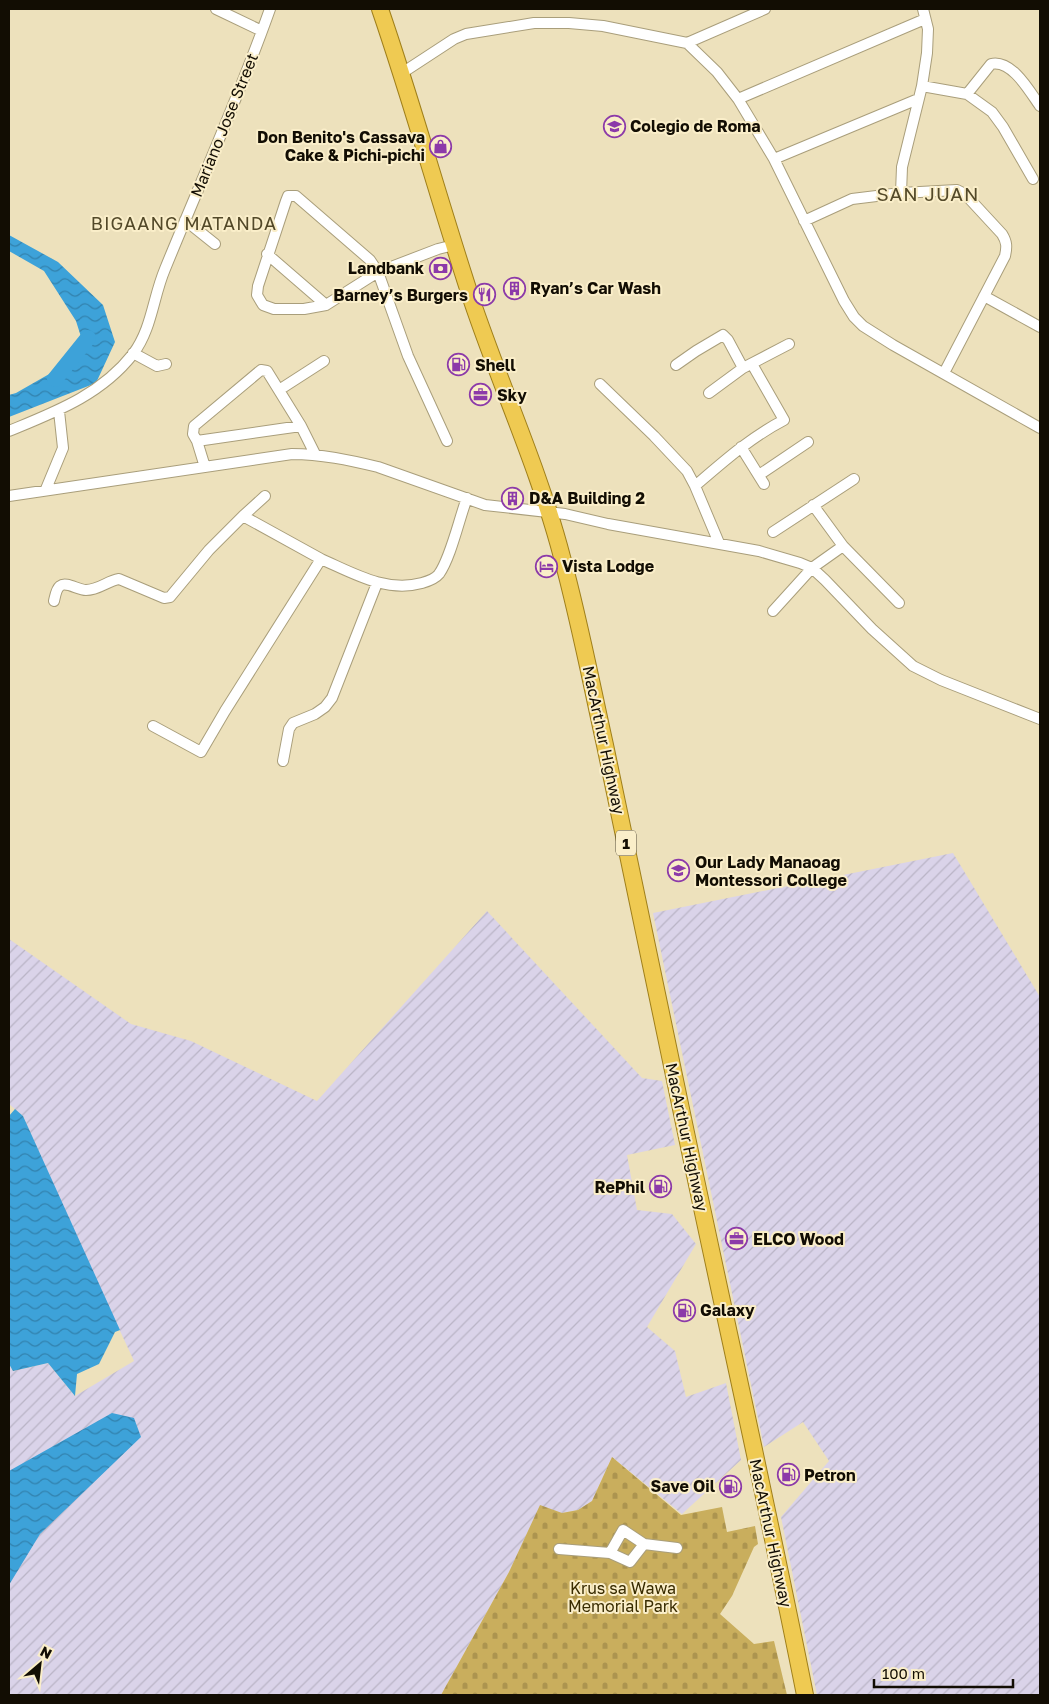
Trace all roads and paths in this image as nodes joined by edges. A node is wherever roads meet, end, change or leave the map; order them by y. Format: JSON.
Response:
{"nodes":[{"id":1,"x":216,"y":9,"type":"edge"},
{"id":2,"x":270,"y":9,"type":"edge"},
{"id":3,"x":380,"y":9,"type":"edge"},
{"id":4,"x":765,"y":9,"type":"edge"},
{"id":5,"x":924,"y":14,"type":"edge"},
{"id":6,"x":262,"y":32,"type":"junction"},
{"id":7,"x":687,"y":43,"type":"junction"},
{"id":8,"x":402,"y":73,"type":"junction"},
{"id":9,"x":922,"y":86,"type":"junction"},
{"id":10,"x":967,"y":94,"type":"junction"},
{"id":11,"x":738,"y":99,"type":"junction"},
{"id":12,"x":918,"y":99,"type":"junction"},
{"id":13,"x":1040,"y":106,"type":"edge"},
{"id":14,"x":774,"y":159,"type":"junction"},
{"id":15,"x":1033,"y":179,"type":"dead end"},
{"id":16,"x":901,"y":193,"type":"junction"},
{"id":17,"x":185,"y":220,"type":"junction"},
{"id":18,"x":804,"y":221,"type":"junction"},
{"id":19,"x":215,"y":244,"type":"dead end"},
{"id":20,"x":454,"y":245,"type":"junction"},
{"id":21,"x":267,"y":254,"type":"junction"},
{"id":22,"x":378,"y":272,"type":"junction"},
{"id":23,"x":984,"y":296,"type":"junction"},
{"id":24,"x":326,"y":306,"type":"junction"},
{"id":25,"x":1040,"y":327,"type":"edge"},
{"id":26,"x":789,"y":344,"type":"dead end"},
{"id":27,"x":134,"y":353,"type":"junction"},
{"id":28,"x":324,"y":361,"type":"dead end"},
{"id":29,"x":166,"y":364,"type":"dead end"},
{"id":30,"x":676,"y":365,"type":"dead end"},
{"id":31,"x":747,"y":366,"type":"junction"},
{"id":32,"x":944,"y":373,"type":"junction"},
{"id":33,"x":600,"y":384,"type":"dead end"},
{"id":34,"x":279,"y":390,"type":"junction"},
{"id":35,"x":709,"y":394,"type":"dead end"},
{"id":36,"x":59,"y":411,"type":"junction"},
{"id":37,"x":301,"y":426,"type":"junction"},
{"id":38,"x":1040,"y":428,"type":"edge"},
{"id":39,"x":9,"y":431,"type":"edge"},
{"id":40,"x":197,"y":440,"type":"junction"},
{"id":41,"x":447,"y":441,"type":"dead end"},
{"id":42,"x":808,"y":442,"type":"dead end"},
{"id":43,"x":741,"y":447,"type":"junction"},
{"id":44,"x":315,"y":454,"type":"junction"},
{"id":45,"x":205,"y":467,"type":"junction"},
{"id":46,"x":854,"y":480,"type":"dead end"},
{"id":47,"x":695,"y":486,"type":"junction"},
{"id":48,"x":46,"y":490,"type":"junction"},
{"id":49,"x":9,"y":496,"type":"edge"},
{"id":50,"x":265,"y":496,"type":"dead end"},
{"id":51,"x":467,"y":498,"type":"junction"},
{"id":52,"x":813,"y":505,"type":"junction"},
{"id":53,"x":549,"y":512,"type":"junction"},
{"id":54,"x":243,"y":516,"type":"junction"},
{"id":55,"x":774,"y":532,"type":"dead end"},
{"id":56,"x":719,"y":543,"type":"junction"},
{"id":57,"x":842,"y":546,"type":"junction"},
{"id":58,"x":321,"y":558,"type":"junction"},
{"id":59,"x":812,"y":568,"type":"junction"},
{"id":60,"x":377,"y":583,"type":"junction"},
{"id":61,"x":54,"y":601,"type":"dead end"},
{"id":62,"x":899,"y":602,"type":"dead end"},
{"id":63,"x":773,"y":611,"type":"dead end"},
{"id":64,"x":1040,"y":719,"type":"edge"},
{"id":65,"x":154,"y":726,"type":"dead end"},
{"id":66,"x":283,"y":761,"type":"dead end"},
{"id":67,"x":644,"y":1544,"type":"junction"},
{"id":68,"x":677,"y":1548,"type":"dead end"},
{"id":69,"x":559,"y":1549,"type":"dead end"},
{"id":70,"x":610,"y":1553,"type":"junction"},
{"id":71,"x":805,"y":1695,"type":"edge"}],
"edges":[{"from":1,"to":6,"type":"street"},
{"from":2,"to":6,"type":"street","name":"Mariano Jose Street"},
{"from":3,"to":8,"type":"highway","name":"MacArthur Highway","number":"1"},
{"from":4,"to":7,"type":"street"},
{"from":5,"to":9,"type":"street"},
{"from":5,"to":11,"type":"street"},
{"from":6,"to":17,"type":"street","name":"Mariano Jose Street"},
{"from":7,"to":8,"type":"street"},
{"from":7,"to":11,"type":"street"},
{"from":8,"to":20,"type":"highway","name":"MacArthur Highway","number":"1"},
{"from":9,"to":10,"type":"street"},
{"from":9,"to":12,"type":"street"},
{"from":10,"to":13,"type":"street"},
{"from":10,"to":15,"type":"street"},
{"from":11,"to":14,"type":"street"},
{"from":12,"to":14,"type":"street"},
{"from":12,"to":16,"type":"street"},
{"from":14,"to":18,"type":"street"},
{"from":16,"to":18,"type":"street"},
{"from":16,"to":23,"type":"street"},
{"from":17,"to":19,"type":"street"},
{"from":17,"to":27,"type":"street","name":"Mariano Jose Street"},
{"from":18,"to":32,"type":"street"},
{"from":20,"to":22,"type":"street"},
{"from":20,"to":53,"type":"highway","name":"MacArthur Highway","number":"1"},
{"from":21,"to":22,"type":"street"},
{"from":21,"to":24,"type":"street"},
{"from":21,"to":24,"type":"street"},
{"from":22,"to":24,"type":"street"},
{"from":22,"to":41,"type":"street"},
{"from":23,"to":25,"type":"street"},
{"from":23,"to":32,"type":"street"},
{"from":26,"to":31,"type":"street"},
{"from":27,"to":29,"type":"street"},
{"from":27,"to":36,"type":"street","name":"Mariano Jose Street"},
{"from":28,"to":34,"type":"street"},
{"from":30,"to":31,"type":"street"},
{"from":31,"to":35,"type":"street"},
{"from":31,"to":43,"type":"street"},
{"from":32,"to":38,"type":"street"},
{"from":33,"to":47,"type":"street"},
{"from":34,"to":37,"type":"street"},
{"from":34,"to":40,"type":"street"},
{"from":36,"to":39,"type":"street","name":"Mariano Jose Street"},
{"from":36,"to":48,"type":"street"},
{"from":37,"to":40,"type":"street"},
{"from":37,"to":44,"type":"street"},
{"from":40,"to":45,"type":"street"},
{"from":42,"to":43,"type":"street"},
{"from":43,"to":47,"type":"street"},
{"from":44,"to":45,"type":"street"},
{"from":44,"to":51,"type":"street"},
{"from":45,"to":48,"type":"street"},
{"from":46,"to":52,"type":"street"},
{"from":47,"to":56,"type":"street"},
{"from":48,"to":49,"type":"street"},
{"from":50,"to":54,"type":"street"},
{"from":51,"to":53,"type":"street"},
{"from":51,"to":60,"type":"street"},
{"from":52,"to":55,"type":"street"},
{"from":52,"to":57,"type":"street"},
{"from":53,"to":56,"type":"street"},
{"from":53,"to":71,"type":"highway","name":"MacArthur Highway","number":"1"},
{"from":54,"to":58,"type":"street"},
{"from":54,"to":61,"type":"street"},
{"from":56,"to":59,"type":"street"},
{"from":57,"to":59,"type":"street"},
{"from":57,"to":62,"type":"street"},
{"from":58,"to":60,"type":"street"},
{"from":58,"to":65,"type":"street"},
{"from":59,"to":63,"type":"street"},
{"from":59,"to":64,"type":"street"},
{"from":60,"to":66,"type":"street"},
{"from":67,"to":68,"type":"street"},
{"from":67,"to":70,"type":"street"},
{"from":67,"to":70,"type":"street"},
{"from":69,"to":70,"type":"street"}]}
